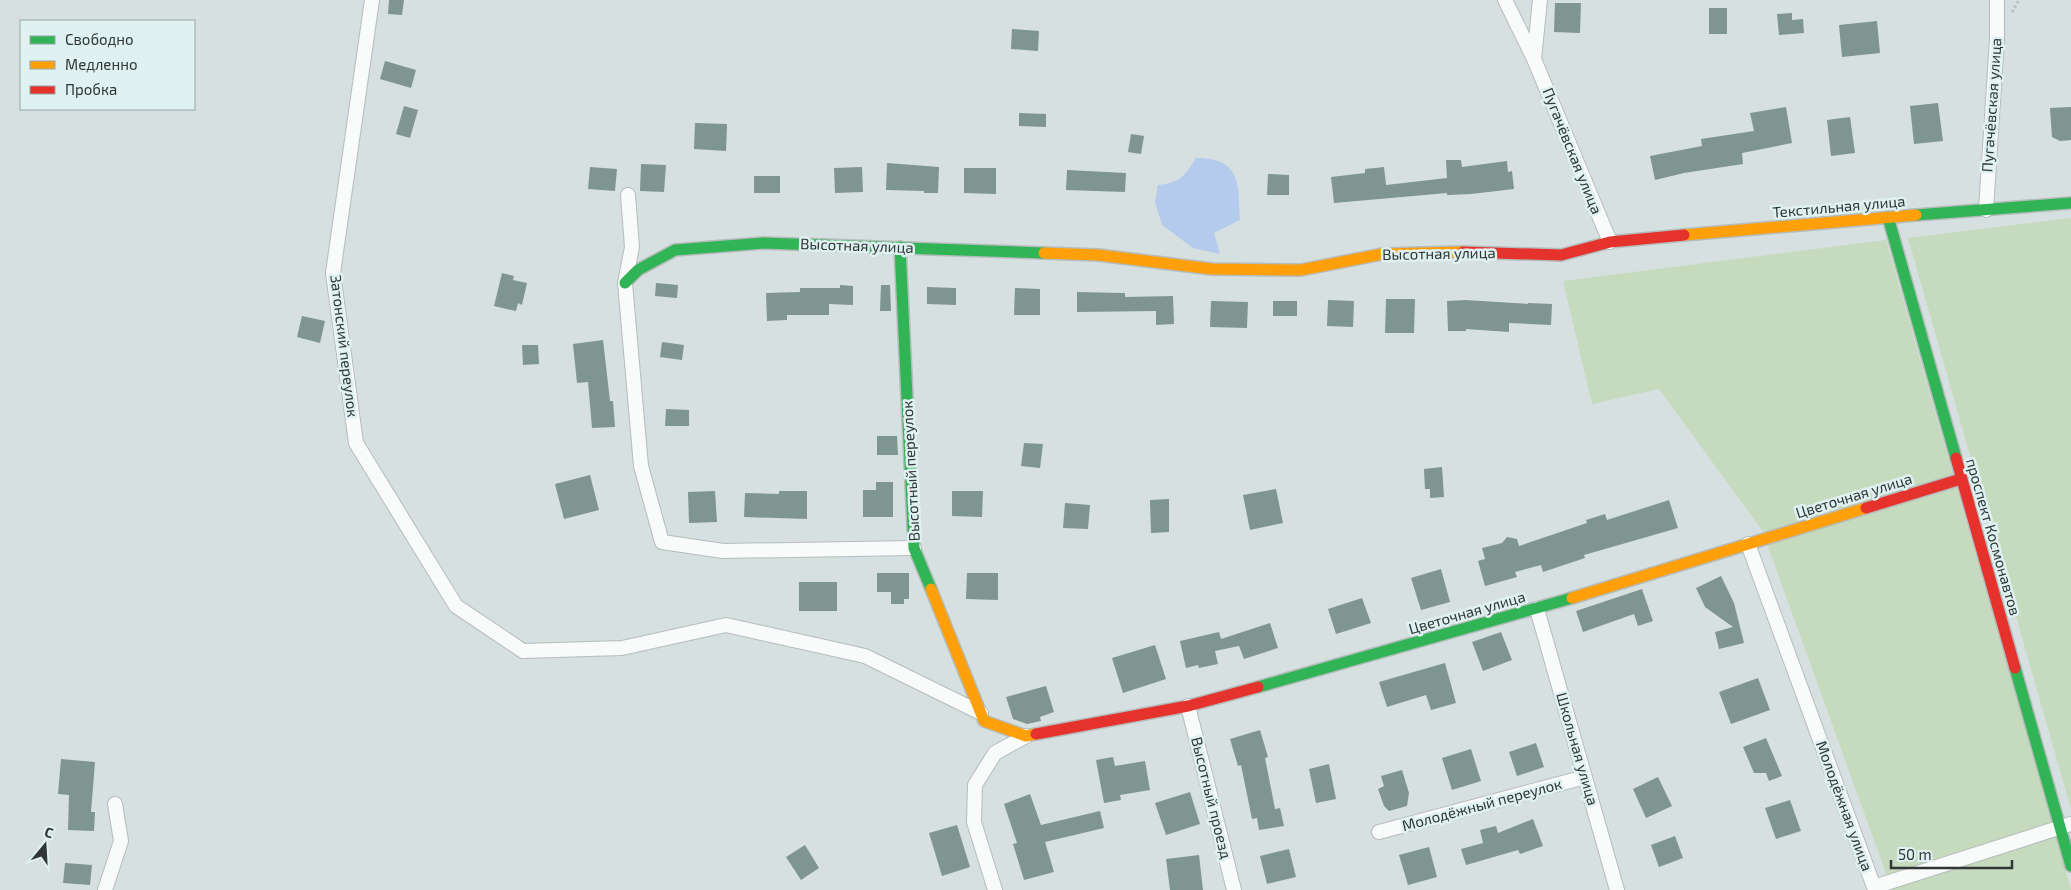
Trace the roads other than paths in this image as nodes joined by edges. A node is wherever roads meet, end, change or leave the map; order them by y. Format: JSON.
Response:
{"nodes":[{"id":1,"x":372,"y":0,"type":"edge"},
{"id":2,"x":1505,"y":0,"type":"edge"},
{"id":3,"x":1540,"y":0,"type":"edge"},
{"id":4,"x":1997,"y":0,"type":"edge"},
{"id":5,"x":1534,"y":59,"type":"junction"},
{"id":6,"x":628,"y":195,"type":"dead end"},
{"id":7,"x":2071,"y":203,"type":"edge"},
{"id":8,"x":1986,"y":210,"type":"junction"},
{"id":9,"x":1888,"y":217,"type":"junction"},
{"id":10,"x":1610,"y":242,"type":"junction"},
{"id":11,"x":900,"y":247,"type":"junction"},
{"id":12,"x":625,"y":283,"type":"junction"},
{"id":13,"x":1961,"y":479,"type":"junction"},
{"id":14,"x":1748,"y":544,"type":"junction"},
{"id":15,"x":914,"y":548,"type":"junction"},
{"id":16,"x":1537,"y":609,"type":"junction"},
{"id":17,"x":1188,"y":706,"type":"junction"},
{"id":18,"x":981,"y":713,"type":"junction"},
{"id":19,"x":1026,"y":736,"type":"junction"},
{"id":20,"x":1585,"y":777,"type":"junction"},
{"id":21,"x":115,"y":804,"type":"dead end"},
{"id":22,"x":2065,"y":826,"type":"edge"},
{"id":23,"x":1379,"y":832,"type":"dead end"},
{"id":24,"x":2071,"y":866,"type":"edge"},
{"id":25,"x":105,"y":890,"type":"edge"},
{"id":26,"x":995,"y":890,"type":"edge"},
{"id":27,"x":1234,"y":890,"type":"edge"},
{"id":28,"x":1617,"y":890,"type":"edge"}],
"edges":[{"from":1,"to":18,"type":"street","name":"Затонский переулок"},
{"from":2,"to":5,"type":"street","name":"Пугачёвская улица"},
{"from":3,"to":5,"type":"street","name":"Пугачёвская улица"},
{"from":4,"to":8,"type":"street","name":"Пугачёвская улица"},
{"from":5,"to":10,"type":"street","name":"Пугачёвская улица"},
{"from":6,"to":12,"type":"street"},
{"from":7,"to":8,"type":"street","name":"Текстильная улица"},
{"from":8,"to":9,"type":"street","name":"Текстильная улица"},
{"from":9,"to":10,"type":"street","name":"Текстильная улица"},
{"from":9,"to":13,"type":"street","name":"проспект Космонавтов"},
{"from":10,"to":11,"type":"street","name":"Высотная улица"},
{"from":11,"to":12,"type":"street","name":"Высотная улица"},
{"from":11,"to":15,"type":"street","name":"Высотный переулок"},
{"from":12,"to":15,"type":"street"},
{"from":13,"to":14,"type":"street","name":"Цветочная улица"},
{"from":13,"to":22,"type":"street","name":"проспект Космонавтов"},
{"from":14,"to":16,"type":"street","name":"Цветочная улица"},
{"from":14,"to":22,"type":"street","name":"Молодёжная улица"},
{"from":15,"to":18,"type":"street","name":"Высотный переулок"},
{"from":16,"to":17,"type":"street","name":"Цветочная улица"},
{"from":16,"to":20,"type":"street","name":"Школьная улица"},
{"from":17,"to":19,"type":"street","name":"Цветочная улица"},
{"from":17,"to":27,"type":"street","name":"Высотный проезд"},
{"from":18,"to":19,"type":"street"},
{"from":19,"to":26,"type":"street"},
{"from":20,"to":23,"type":"street","name":"Молодёжный переулок"},
{"from":20,"to":28,"type":"street","name":"Школьная улица"},
{"from":21,"to":25,"type":"street"},
{"from":22,"to":24,"type":"street","name":"проспект Космонавтов"}]}
